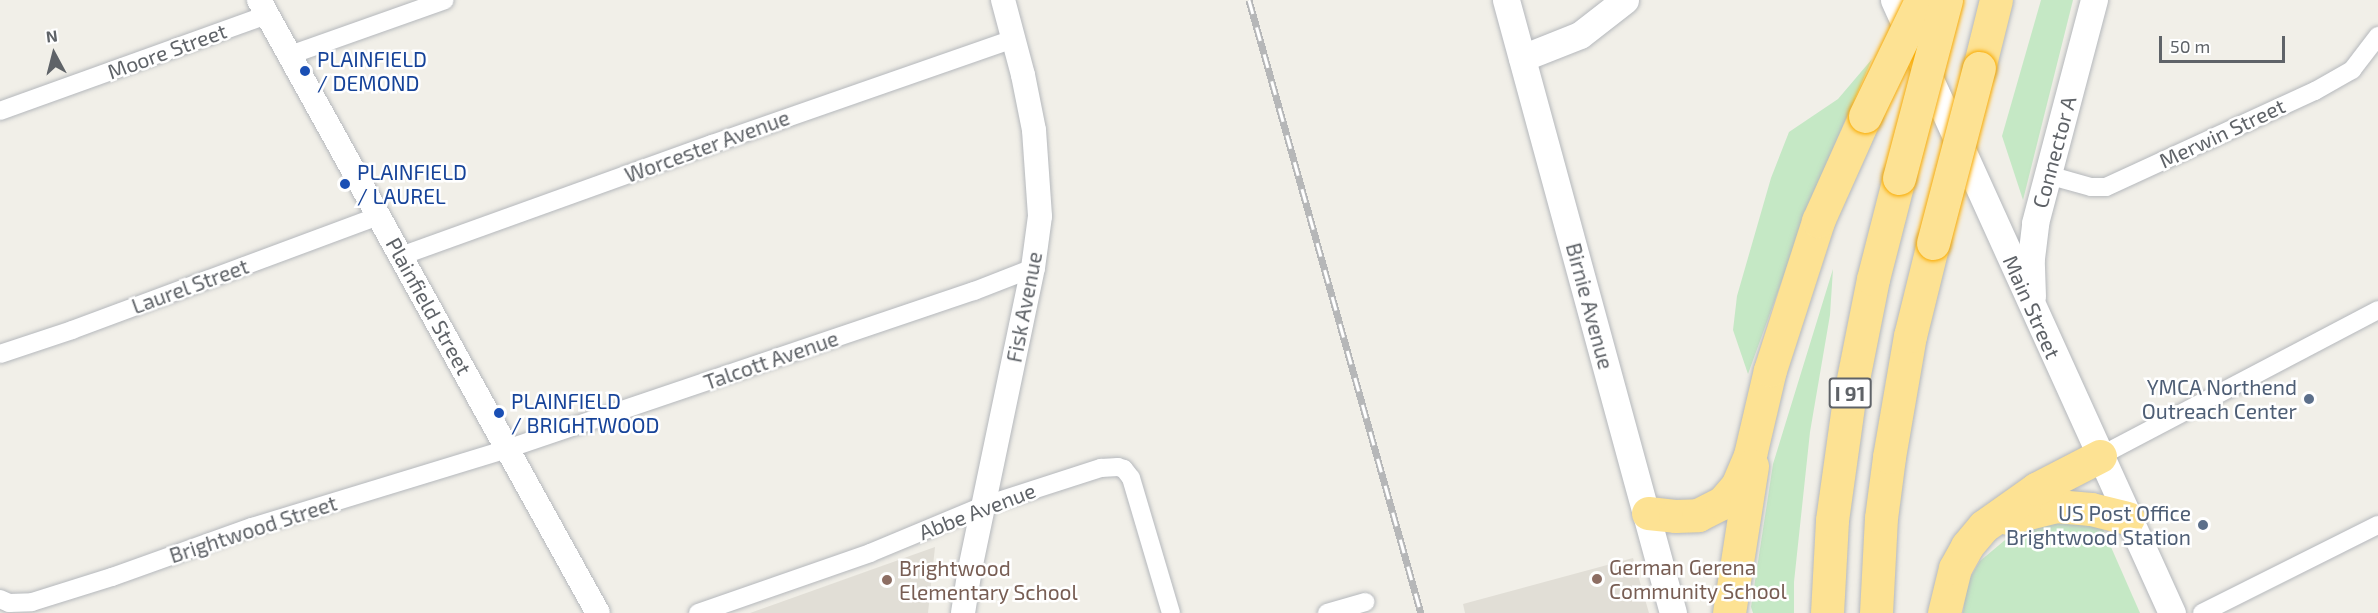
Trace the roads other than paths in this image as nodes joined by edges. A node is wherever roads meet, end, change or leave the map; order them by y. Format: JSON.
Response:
{"nodes":[{"id":1,"x":445,"y":0,"type":"edge"},
{"id":2,"x":1003,"y":0,"type":"edge"},
{"id":3,"x":1506,"y":0,"type":"edge"},
{"id":4,"x":1625,"y":0,"type":"edge"},
{"id":5,"x":1894,"y":0,"type":"edge"},
{"id":6,"x":1921,"y":0,"type":"edge"},
{"id":7,"x":1946,"y":0,"type":"edge"},
{"id":8,"x":1996,"y":0,"type":"edge"},
{"id":9,"x":2094,"y":0,"type":"edge"},
{"id":10,"x":263,"y":7,"type":"edge"},
{"id":11,"x":2378,"y":36,"type":"edge"},
{"id":12,"x":1014,"y":39,"type":"junction"},
{"id":13,"x":290,"y":55,"type":"junction"},
{"id":14,"x":1522,"y":58,"type":"junction"},
{"id":15,"x":0,"y":111,"type":"edge"},
{"id":16,"x":2048,"y":175,"type":"junction"},
{"id":17,"x":379,"y":216,"type":"junction"},
{"id":18,"x":401,"y":256,"type":"junction"},
{"id":19,"x":1033,"y":268,"type":"junction"},
{"id":20,"x":2032,"y":306,"type":"junction"},
{"id":21,"x":2378,"y":310,"type":"edge"},
{"id":22,"x":0,"y":354,"type":"edge"},
{"id":23,"x":1770,"y":370,"type":"junction"},
{"id":24,"x":507,"y":449,"type":"junction"},
{"id":25,"x":2100,"y":456,"type":"junction"},
{"id":26,"x":983,"y":506,"type":"junction"},
{"id":27,"x":1647,"y":513,"type":"junction"},
{"id":28,"x":2128,"y":518,"type":"junction"},
{"id":29,"x":1991,"y":521,"type":"junction"},
{"id":30,"x":2378,"y":525,"type":"edge"},
{"id":31,"x":0,"y":599,"type":"edge"},
{"id":32,"x":1365,"y":602,"type":"dead end"},
{"id":33,"x":598,"y":613,"type":"edge"},
{"id":34,"x":698,"y":613,"type":"edge"},
{"id":35,"x":963,"y":613,"type":"edge"},
{"id":36,"x":1171,"y":613,"type":"edge"},
{"id":37,"x":1328,"y":613,"type":"edge"},
{"id":38,"x":1673,"y":613,"type":"edge"},
{"id":39,"x":1729,"y":613,"type":"edge"},
{"id":40,"x":1827,"y":613,"type":"edge"},
{"id":41,"x":1875,"y":613,"type":"edge"},
{"id":42,"x":1944,"y":613,"type":"edge"},
{"id":43,"x":2172,"y":613,"type":"edge"},
{"id":44,"x":2202,"y":613,"type":"edge"}],
"edges":[{"from":1,"to":13,"type":"street"},
{"from":2,"to":12,"type":"street","name":"Fisk Avenue"},
{"from":3,"to":14,"type":"main road","name":"Birnie Avenue"},
{"from":4,"to":14,"type":"main road"},
{"from":5,"to":20,"type":"main road","name":"Main Street"},
{"from":6,"to":23,"type":"highway","bridge":true},
{"from":7,"to":40,"type":"highway","number":"I 91","bridge":true},
{"from":8,"to":41,"type":"highway","number":"I 91","bridge":true},
{"from":9,"to":16,"type":"main road","name":"Connector A"},
{"from":10,"to":13,"type":"street","name":"Plainfield Street"},
{"from":10,"to":15,"type":"street","name":"Moore Street"},
{"from":11,"to":16,"type":"street","name":"Merwin Street"},
{"from":12,"to":18,"type":"street","name":"Worcester Avenue"},
{"from":12,"to":19,"type":"street","name":"Fisk Avenue"},
{"from":13,"to":17,"type":"street","name":"Plainfield Street"},
{"from":14,"to":27,"type":"main road","name":"Birnie Avenue"},
{"from":16,"to":20,"type":"main road","name":"Connector A"},
{"from":17,"to":18,"type":"street","name":"Plainfield Street"},
{"from":17,"to":22,"type":"street","name":"Laurel Street"},
{"from":18,"to":24,"type":"street","name":"Plainfield Street"},
{"from":19,"to":24,"type":"street","name":"Talcott Avenue"},
{"from":19,"to":26,"type":"street","name":"Fisk Avenue"},
{"from":20,"to":25,"type":"main road","name":"Main Street"},
{"from":21,"to":25,"type":"street"},
{"from":23,"to":27,"type":"highway"},
{"from":23,"to":39,"type":"highway"},
{"from":24,"to":31,"type":"street","name":"Brightwood Street"},
{"from":24,"to":33,"type":"street","name":"Plainfield Street"},
{"from":25,"to":28,"type":"main road","name":"Main Street"},
{"from":25,"to":29,"type":"highway"},
{"from":26,"to":34,"type":"street","name":"Abbe Avenue"},
{"from":26,"to":35,"type":"street","name":"Fisk Avenue"},
{"from":26,"to":36,"type":"street","name":"Abbe Avenue"},
{"from":27,"to":38,"type":"main road","name":"Birnie Avenue"},
{"from":28,"to":29,"type":"highway"},
{"from":28,"to":43,"type":"main road","name":"Main Street"},
{"from":29,"to":42,"type":"highway"},
{"from":30,"to":44,"type":"street"},
{"from":32,"to":37,"type":"street"}]}
